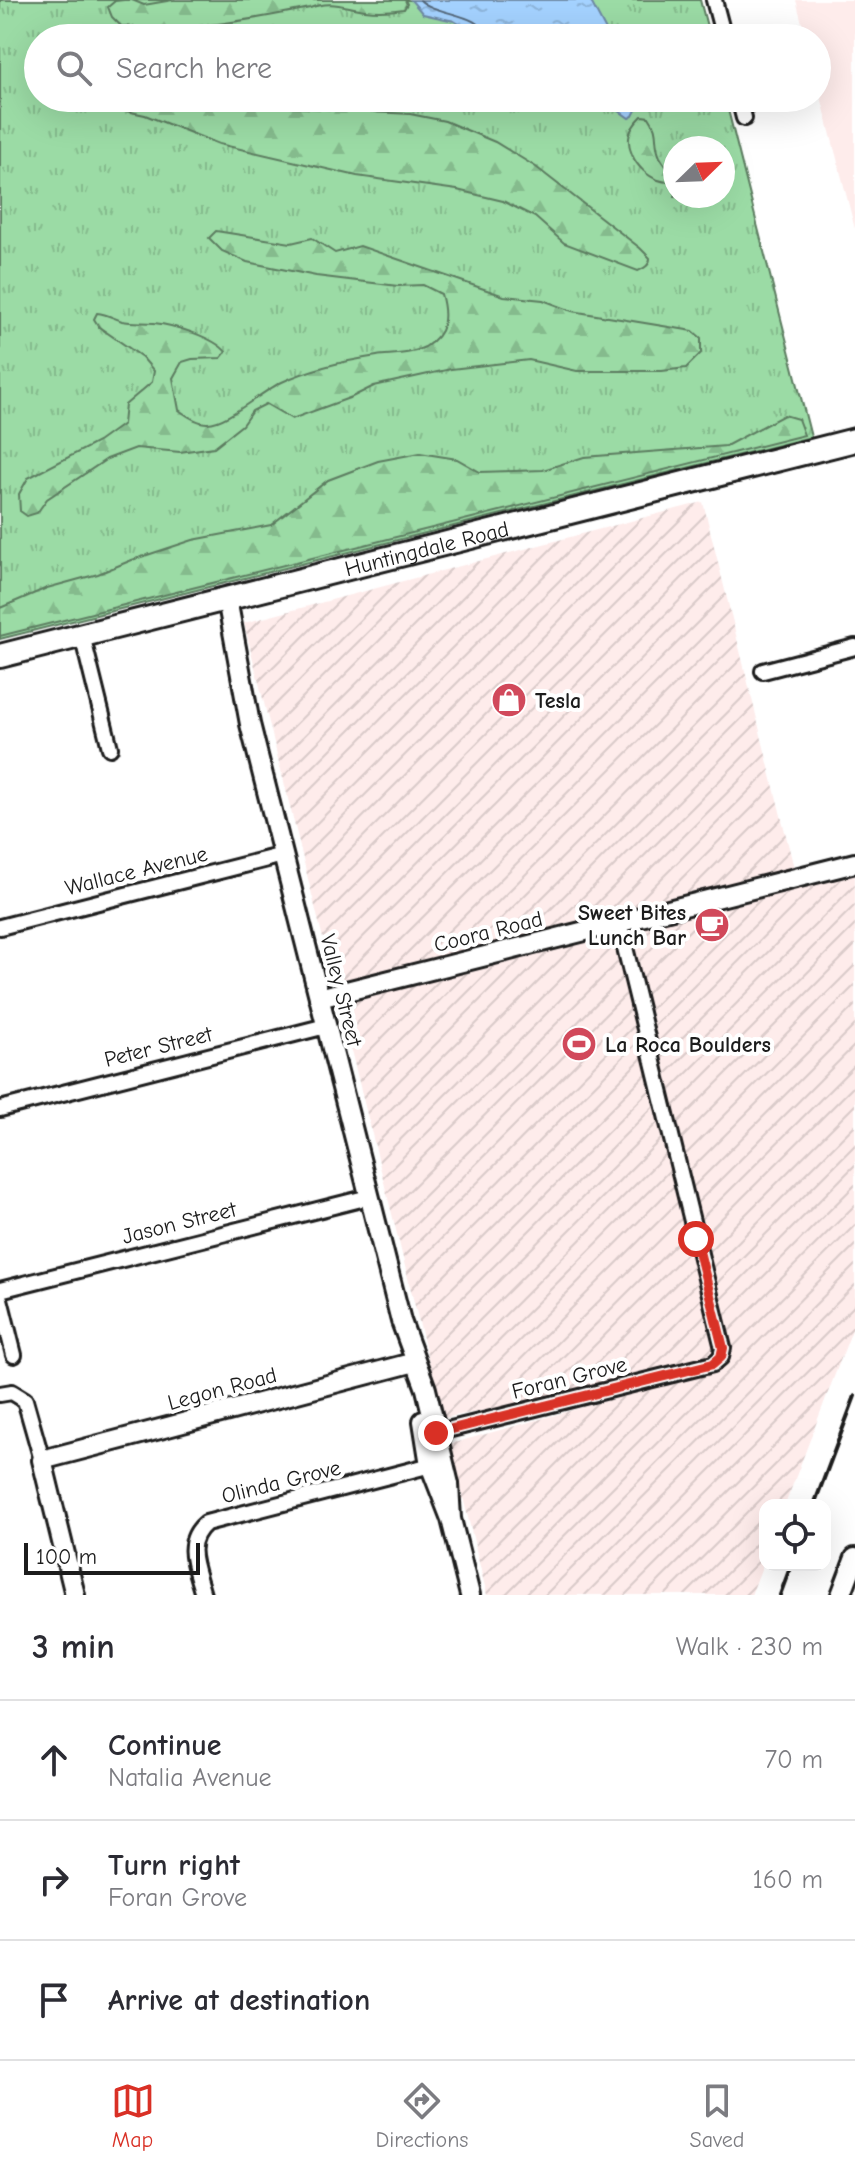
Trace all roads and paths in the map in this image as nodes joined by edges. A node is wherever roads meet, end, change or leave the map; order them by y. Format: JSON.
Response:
{"nodes":[{"id":1,"x":714,"y":0,"type":"edge"},
{"id":2,"x":720,"y":24,"type":"edge"},
{"id":3,"x":742,"y":112,"type":"edge"},
{"id":4,"x":744,"y":118,"type":"dead end"},
{"id":5,"x":855,"y":440,"type":"edge"},
{"id":6,"x":221,"y":600,"type":"junction"},
{"id":7,"x":82,"y":635,"type":"junction"},
{"id":8,"x":855,"y":647,"type":"edge"},
{"id":9,"x":0,"y":656,"type":"edge"},
{"id":10,"x":763,"y":671,"type":"dead end"},
{"id":11,"x":110,"y":748,"type":"dead end"},
{"id":12,"x":283,"y":855,"type":"junction"},
{"id":13,"x":855,"y":863,"type":"edge"},
{"id":14,"x":619,"y":923,"type":"junction"},
{"id":15,"x":0,"y":927,"type":"edge"},
{"id":16,"x":319,"y":998,"type":"junction"},
{"id":17,"x":326,"y":1026,"type":"junction"},
{"id":18,"x":0,"y":1109,"type":"edge"},
{"id":19,"x":369,"y":1197,"type":"junction"},
{"id":20,"x":0,"y":1290,"type":"edge"},
{"id":21,"x":0,"y":1299,"type":"edge"},
{"id":22,"x":14,"y":1355,"type":"dead end"},
{"id":23,"x":410,"y":1363,"type":"junction"},
{"id":24,"x":0,"y":1394,"type":"edge"},
{"id":25,"x":431,"y":1434,"type":"junction"},
{"id":26,"x":42,"y":1460,"type":"junction"},
{"id":27,"x":437,"y":1464,"type":"junction"},
{"id":28,"x":855,"y":1558,"type":"edge"},
{"id":29,"x":75,"y":1595,"type":"edge"},
{"id":30,"x":203,"y":1595,"type":"edge"},
{"id":31,"x":470,"y":1595,"type":"edge"},
{"id":32,"x":841,"y":1595,"type":"edge"}],
"edges":[{"from":1,"to":2,"type":"street"},
{"from":3,"to":4,"type":"street"},
{"from":5,"to":6,"type":"main road","name":"Huntingdale Road"},
{"from":6,"to":7,"type":"main road","name":"Huntingdale Road"},
{"from":6,"to":12,"type":"street","name":"Valley Street"},
{"from":7,"to":9,"type":"main road","name":"Huntingdale Road"},
{"from":7,"to":11,"type":"street"},
{"from":8,"to":10,"type":"street"},
{"from":12,"to":15,"type":"street","name":"Wallace Avenue"},
{"from":12,"to":16,"type":"street","name":"Valley Street"},
{"from":13,"to":14,"type":"street","name":"Coora Road"},
{"from":14,"to":16,"type":"street","name":"Coora Road"},
{"from":14,"to":25,"type":"street","name":"Foran Grove"},
{"from":16,"to":17,"type":"street","name":"Valley Street"},
{"from":17,"to":18,"type":"street","name":"Peter Street"},
{"from":17,"to":19,"type":"street","name":"Valley Street"},
{"from":19,"to":20,"type":"street","name":"Jason Street"},
{"from":19,"to":23,"type":"street","name":"Valley Street"},
{"from":21,"to":22,"type":"street"},
{"from":23,"to":25,"type":"street","name":"Valley Street"},
{"from":23,"to":26,"type":"street","name":"Legon Road"},
{"from":24,"to":26,"type":"street"},
{"from":25,"to":27,"type":"street","name":"Valley Street"},
{"from":26,"to":29,"type":"street"},
{"from":27,"to":30,"type":"street","name":"Olinda Grove"},
{"from":27,"to":31,"type":"street","name":"Valley Street"},
{"from":28,"to":32,"type":"street"}]}
